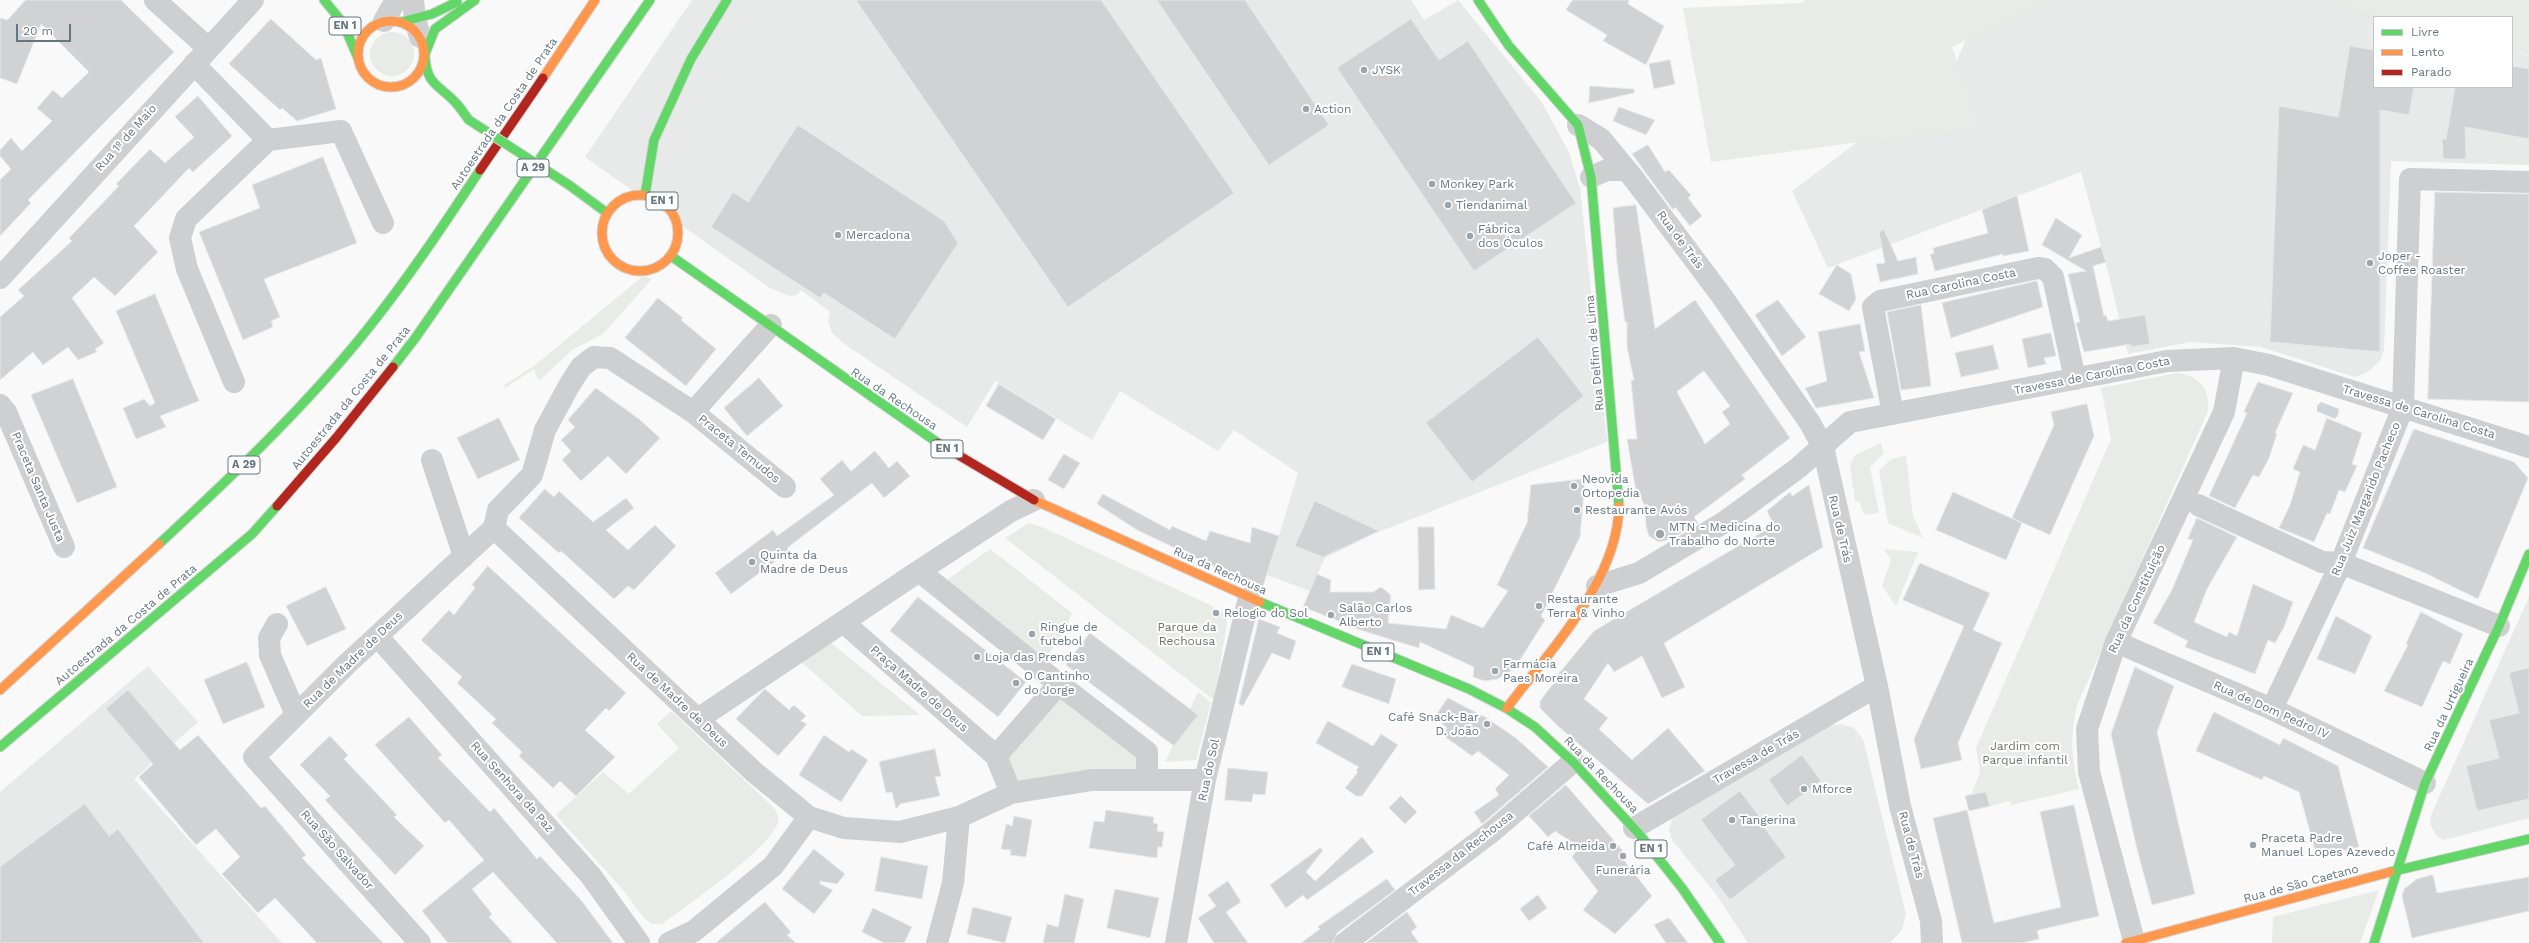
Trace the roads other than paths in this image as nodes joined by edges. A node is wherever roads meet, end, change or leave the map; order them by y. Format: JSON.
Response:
{"nodes":[{"id":1,"x":155,"y":0,"type":"edge"},
{"id":2,"x":253,"y":0,"type":"edge"},
{"id":3,"x":324,"y":0,"type":"edge"},
{"id":4,"x":333,"y":0,"type":"edge"},
{"id":5,"x":396,"y":0,"type":"edge"},
{"id":6,"x":459,"y":0,"type":"edge"},
{"id":7,"x":475,"y":0,"type":"edge"},
{"id":8,"x":595,"y":0,"type":"edge"},
{"id":9,"x":650,"y":0,"type":"edge"},
{"id":10,"x":727,"y":0,"type":"edge"},
{"id":11,"x":1478,"y":0,"type":"edge"},
{"id":12,"x":344,"y":7,"type":"dead end"},
{"id":13,"x":403,"y":28,"type":"edge"},
{"id":14,"x":208,"y":48,"type":"junction"},
{"id":15,"x":358,"y":58,"type":"junction"},
{"id":16,"x":194,"y":64,"type":"junction"},
{"id":17,"x":399,"y":87,"type":"junction"},
{"id":18,"x":416,"y":92,"type":"dead end"},
{"id":19,"x":451,"y":112,"type":"dead end"},
{"id":20,"x":469,"y":120,"type":"junction"},
{"id":21,"x":1578,"y":126,"type":"junction"},
{"id":22,"x":268,"y":140,"type":"junction"},
{"id":23,"x":1626,"y":170,"type":"junction"},
{"id":24,"x":1591,"y":177,"type":"junction"},
{"id":25,"x":2529,"y":182,"type":"edge"},
{"id":26,"x":645,"y":195,"type":"junction"},
{"id":27,"x":607,"y":213,"type":"junction"},
{"id":28,"x":383,"y":224,"type":"dead end"},
{"id":29,"x":671,"y":256,"type":"junction"},
{"id":30,"x":0,"y":278,"type":"edge"},
{"id":31,"x":771,"y":325,"type":"junction"},
{"id":32,"x":2234,"y":358,"type":"junction"},
{"id":33,"x":2075,"y":379,"type":"junction"},
{"id":34,"x":234,"y":382,"type":"dead end"},
{"id":35,"x":0,"y":405,"type":"edge"},
{"id":36,"x":2403,"y":407,"type":"junction"},
{"id":37,"x":693,"y":412,"type":"junction"},
{"id":38,"x":1892,"y":414,"type":"junction"},
{"id":39,"x":1823,"y":447,"type":"junction"},
{"id":40,"x":2529,"y":447,"type":"edge"},
{"id":41,"x":432,"y":460,"type":"dead end"},
{"id":42,"x":785,"y":487,"type":"dead end"},
{"id":43,"x":1034,"y":500,"type":"junction"},
{"id":44,"x":2198,"y":505,"type":"dead end"},
{"id":45,"x":494,"y":528,"type":"junction"},
{"id":46,"x":64,"y":547,"type":"dead end"},
{"id":47,"x":2529,"y":554,"type":"edge"},
{"id":48,"x":464,"y":556,"type":"junction"},
{"id":49,"x":2341,"y":563,"type":"junction"},
{"id":50,"x":919,"y":571,"type":"junction"},
{"id":51,"x":1597,"y":586,"type":"junction"},
{"id":52,"x":1249,"y":598,"type":"junction"},
{"id":53,"x":843,"y":622,"type":"junction"},
{"id":54,"x":278,"y":624,"type":"dead end"},
{"id":55,"x":2499,"y":626,"type":"junction"},
{"id":56,"x":378,"y":637,"type":"junction"},
{"id":57,"x":2116,"y":642,"type":"junction"},
{"id":58,"x":1059,"y":684,"type":"junction"},
{"id":59,"x":1877,"y":686,"type":"junction"},
{"id":60,"x":0,"y":690,"type":"edge"},
{"id":61,"x":1507,"y":708,"type":"junction"},
{"id":62,"x":2272,"y":709,"type":"junction"},
{"id":63,"x":296,"y":715,"type":"junction"},
{"id":64,"x":698,"y":719,"type":"junction"},
{"id":65,"x":0,"y":747,"type":"edge"},
{"id":66,"x":996,"y":756,"type":"junction"},
{"id":67,"x":254,"y":757,"type":"joint"},
{"id":68,"x":1574,"y":761,"type":"junction"},
{"id":69,"x":1147,"y":780,"type":"junction"},
{"id":70,"x":1205,"y":780,"type":"junction"},
{"id":71,"x":2425,"y":783,"type":"junction"},
{"id":72,"x":1011,"y":793,"type":"junction"},
{"id":73,"x":809,"y":817,"type":"junction"},
{"id":74,"x":959,"y":817,"type":"junction"},
{"id":75,"x":1634,"y":828,"type":"junction"},
{"id":76,"x":2529,"y":839,"type":"edge"},
{"id":77,"x":2398,"y":870,"type":"junction"},
{"id":78,"x":1177,"y":942,"type":"edge"},
{"id":79,"x":2130,"y":942,"type":"edge"},
{"id":80,"x":420,"y":943,"type":"edge"},
{"id":81,"x":639,"y":943,"type":"edge"},
{"id":82,"x":669,"y":943,"type":"edge"},
{"id":83,"x":937,"y":943,"type":"edge"},
{"id":84,"x":1345,"y":943,"type":"edge"},
{"id":85,"x":1720,"y":943,"type":"edge"},
{"id":86,"x":1932,"y":943,"type":"edge"},
{"id":87,"x":2374,"y":943,"type":"edge"}],
"edges":[{"from":1,"to":14,"type":"street"},
{"from":2,"to":14,"type":"street","name":"Rua 1º de Maio"},
{"from":3,"to":15,"type":"main road","number":"EN 1"},
{"from":4,"to":12,"type":"main road","number":"EN 1"},
{"from":5,"to":13,"type":"street"},
{"from":6,"to":13,"type":"main road"},
{"from":7,"to":13,"type":"main road"},
{"from":8,"to":60,"type":"main road","name":"Autoestrada da Costa de Prata","number":"A 29"},
{"from":9,"to":65,"type":"main road","name":"Autoestrada da Costa de Prata","number":"A 29"},
{"from":10,"to":26,"type":"main road"},
{"from":11,"to":21,"type":"main road","name":"Rua Delfim de Lima"},
{"from":13,"to":15,"type":"main road","number":"EN 1"},
{"from":13,"to":17,"type":"main road"},
{"from":13,"to":20,"type":"main road"},
{"from":14,"to":16,"type":"street","name":"Rua 1º de Maio"},
{"from":15,"to":17,"type":"main road","number":"EN 1"},
{"from":16,"to":22,"type":"street"},
{"from":16,"to":30,"type":"street","name":"Rua 1º de Maio"},
{"from":17,"to":18,"type":"main road","number":"EN 1"},
{"from":19,"to":20,"type":"main road"},
{"from":20,"to":27,"type":"main road","bridge":true},
{"from":21,"to":23,"type":"street","name":"Rua de Trás"},
{"from":21,"to":24,"type":"main road","name":"Rua Delfim de Lima"},
{"from":22,"to":28,"type":"street"},
{"from":22,"to":34,"type":"street"},
{"from":23,"to":24,"type":"street"},
{"from":23,"to":39,"type":"street","name":"Rua de Trás"},
{"from":24,"to":51,"type":"main road","name":"Rua Delfim de Lima"},
{"from":25,"to":36,"type":"street","name":"Rua Juiz Margarido Pacheco"},
{"from":26,"to":27,"type":"main road","number":"EN 1"},
{"from":26,"to":29,"type":"main road","number":"EN 1"},
{"from":27,"to":29,"type":"main road"},
{"from":29,"to":31,"type":"main road","name":"Rua da Rechousa","number":"EN 1"},
{"from":31,"to":37,"type":"street","name":"Praceta Temudos"},
{"from":31,"to":43,"type":"main road","name":"Rua da Rechousa","number":"EN 1"},
{"from":32,"to":33,"type":"street","name":"Travessa de Carolina Costa"},
{"from":32,"to":36,"type":"street","name":"Travessa de Carolina Costa"},
{"from":32,"to":57,"type":"street","name":"Rua da Constituição"},
{"from":33,"to":38,"type":"street","name":"Travessa de Carolina Costa"},
{"from":33,"to":38,"type":"street","name":"Rua Carolina Costa"},
{"from":35,"to":46,"type":"street","name":"Praceta Santa Justa"},
{"from":36,"to":40,"type":"street","name":"Travessa de Carolina Costa"},
{"from":36,"to":49,"type":"street","name":"Rua Juiz Margarido Pacheco"},
{"from":37,"to":42,"type":"street","name":"Praceta Temudos"},
{"from":37,"to":45,"type":"street","name":"Praceta Temudos"},
{"from":38,"to":39,"type":"street","name":"Travessa de Carolina Costa"},
{"from":39,"to":51,"type":"street","name":"Travessa de Carolina Costa"},
{"from":39,"to":59,"type":"street","name":"Rua de Trás"},
{"from":41,"to":48,"type":"street"},
{"from":43,"to":50,"type":"street"},
{"from":43,"to":52,"type":"main road","name":"Rua da Rechousa","number":"EN 1"},
{"from":44,"to":49,"type":"street"},
{"from":45,"to":48,"type":"street","name":"Rua de Madre de Deus"},
{"from":45,"to":64,"type":"street","name":"Rua de Madre de Deus"},
{"from":47,"to":55,"type":"main road","name":"Rua da Urtigueira"},
{"from":48,"to":56,"type":"street","name":"Rua de Madre de Deus"},
{"from":49,"to":55,"type":"street"},
{"from":49,"to":62,"type":"street","name":"Rua Juiz Margarido Pacheco"},
{"from":50,"to":53,"type":"street"},
{"from":50,"to":58,"type":"street"},
{"from":51,"to":61,"type":"main road","name":"Rua Delfim de Lima"},
{"from":52,"to":61,"type":"main road","name":"Rua da Rechousa","number":"EN 1"},
{"from":52,"to":70,"type":"street","name":"Rua do Sol"},
{"from":53,"to":64,"type":"street"},
{"from":53,"to":66,"type":"street","name":"Praça Madre de Deus"},
{"from":54,"to":63,"type":"street"},
{"from":55,"to":71,"type":"main road","name":"Rua da Urtigueira"},
{"from":56,"to":63,"type":"street","name":"Rua de Madre de Deus"},
{"from":56,"to":81,"type":"street","name":"Rua Senhora da Paz"},
{"from":57,"to":62,"type":"street","name":"Rua de Dom Pedro IV"},
{"from":57,"to":79,"type":"street","name":"Rua da Constituição"},
{"from":58,"to":66,"type":"street"},
{"from":58,"to":69,"type":"street"},
{"from":59,"to":75,"type":"street","name":"Travessa de Trás"},
{"from":59,"to":86,"type":"street","name":"Rua de Trás"},
{"from":61,"to":68,"type":"main road","name":"Rua da Rechousa","number":"EN 1"},
{"from":62,"to":71,"type":"street","name":"Rua de Dom Pedro IV"},
{"from":63,"to":67,"type":"street","name":"Rua de Madre de Deus"},
{"from":64,"to":73,"type":"street","name":"Rua de Madre de Deus"},
{"from":66,"to":72,"type":"street","name":"Praça Madre de Deus"},
{"from":67,"to":80,"type":"street","name":"Rua São Salvador"},
{"from":68,"to":75,"type":"main road","name":"Rua da Rechousa","number":"EN 1"},
{"from":68,"to":84,"type":"street","name":"Travessa da Rechousa"},
{"from":69,"to":70,"type":"street","name":"Rua de Madre de Deus"},
{"from":69,"to":72,"type":"street","name":"Rua de Madre de Deus"},
{"from":70,"to":78,"type":"street","name":"Rua do Sol"},
{"from":71,"to":77,"type":"main road","name":"Rua da Urtigueira"},
{"from":72,"to":74,"type":"street","name":"Rua de Madre de Deus"},
{"from":73,"to":74,"type":"street","name":"Rua de Madre de Deus"},
{"from":73,"to":82,"type":"street"},
{"from":74,"to":83,"type":"street"},
{"from":75,"to":85,"type":"main road","name":"Rua da Rechousa","number":"EN 1"},
{"from":76,"to":77,"type":"main road","name":"Rua de São Caetano"},
{"from":77,"to":79,"type":"main road","name":"Rua de São Caetano"},
{"from":77,"to":87,"type":"main road","name":"Rua da Urtigueira"}]}
